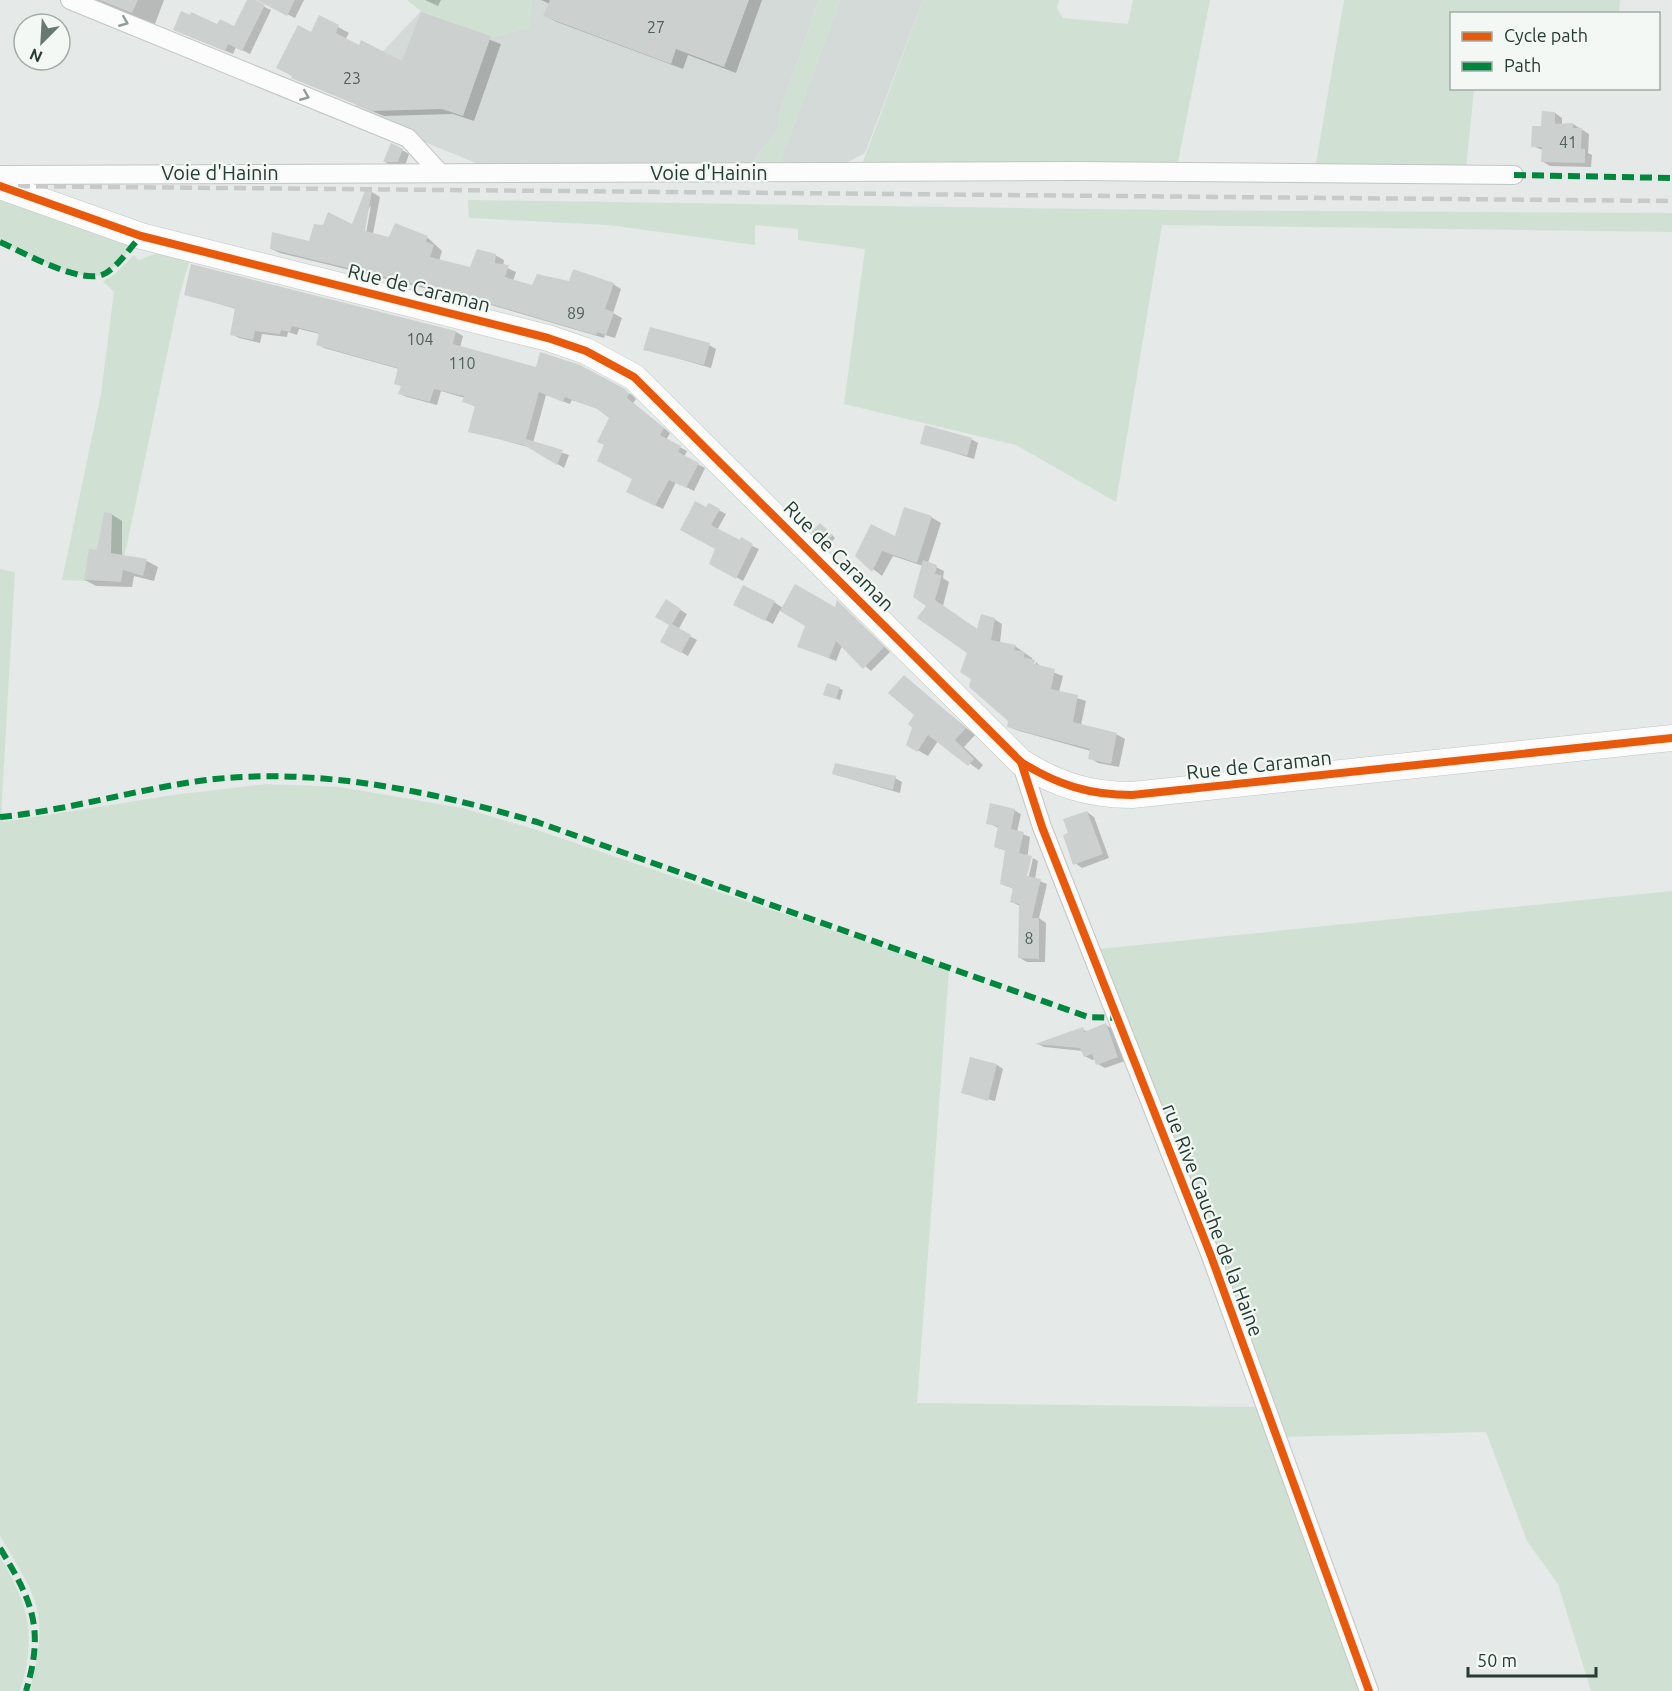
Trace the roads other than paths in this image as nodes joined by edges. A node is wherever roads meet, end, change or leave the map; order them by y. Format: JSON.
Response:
{"nodes":[{"id":1,"x":70,"y":0,"type":"edge"},
{"id":2,"x":440,"y":173,"type":"junction"},
{"id":3,"x":0,"y":175,"type":"edge"},
{"id":4,"x":1514,"y":175,"type":"dead end"},
{"id":5,"x":0,"y":186,"type":"edge"},
{"id":6,"x":1672,"y":738,"type":"edge"},
{"id":7,"x":1021,"y":762,"type":"junction"},
{"id":8,"x":1369,"y":1691,"type":"edge"}],
"edges":[{"from":1,"to":2,"type":"street","one_way":true},
{"from":2,"to":3,"type":"street","name":"Voie d'Hainin"},
{"from":2,"to":4,"type":"street","name":"Voie d'Hainin"},
{"from":5,"to":7,"type":"street","name":"Rue de Caraman"},
{"from":6,"to":7,"type":"street","name":"Rue de Caraman"},
{"from":7,"to":8,"type":"street","name":"rue Rive Gauche de la Haine"}]}
